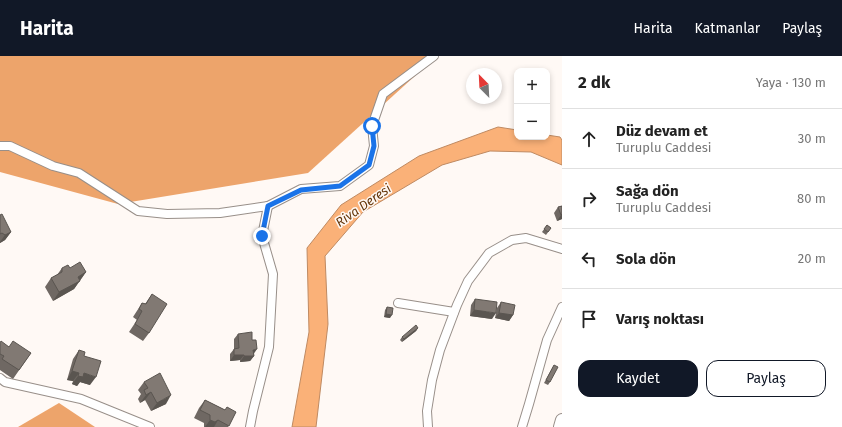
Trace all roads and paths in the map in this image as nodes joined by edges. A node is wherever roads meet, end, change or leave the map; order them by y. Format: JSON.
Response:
{"nodes":[{"id":1,"x":434,"y":56,"type":"edge"},
{"id":2,"x":0,"y":146,"type":"edge"},
{"id":3,"x":268,"y":206,"type":"junction"},
{"id":4,"x":562,"y":249,"type":"edge"},
{"id":5,"x":398,"y":303,"type":"dead end"},
{"id":6,"x":562,"y":307,"type":"edge"},
{"id":7,"x":454,"y":312,"type":"junction"},
{"id":8,"x":0,"y":378,"type":"edge"},
{"id":9,"x":562,"y":420,"type":"edge"},
{"id":10,"x":150,"y":427,"type":"edge"},
{"id":11,"x":250,"y":427,"type":"edge"},
{"id":12,"x":428,"y":427,"type":"edge"},
{"id":13,"x":522,"y":427,"type":"edge"},
{"id":14,"x":560,"y":427,"type":"edge"}],
"edges":[{"from":1,"to":3,"type":"street"},
{"from":2,"to":3,"type":"street"},
{"from":3,"to":11,"type":"street"},
{"from":4,"to":7,"type":"street"},
{"from":5,"to":7,"type":"street"},
{"from":6,"to":13,"type":"street"},
{"from":7,"to":12,"type":"street"},
{"from":8,"to":10,"type":"street"},
{"from":9,"to":14,"type":"main road"}]}
